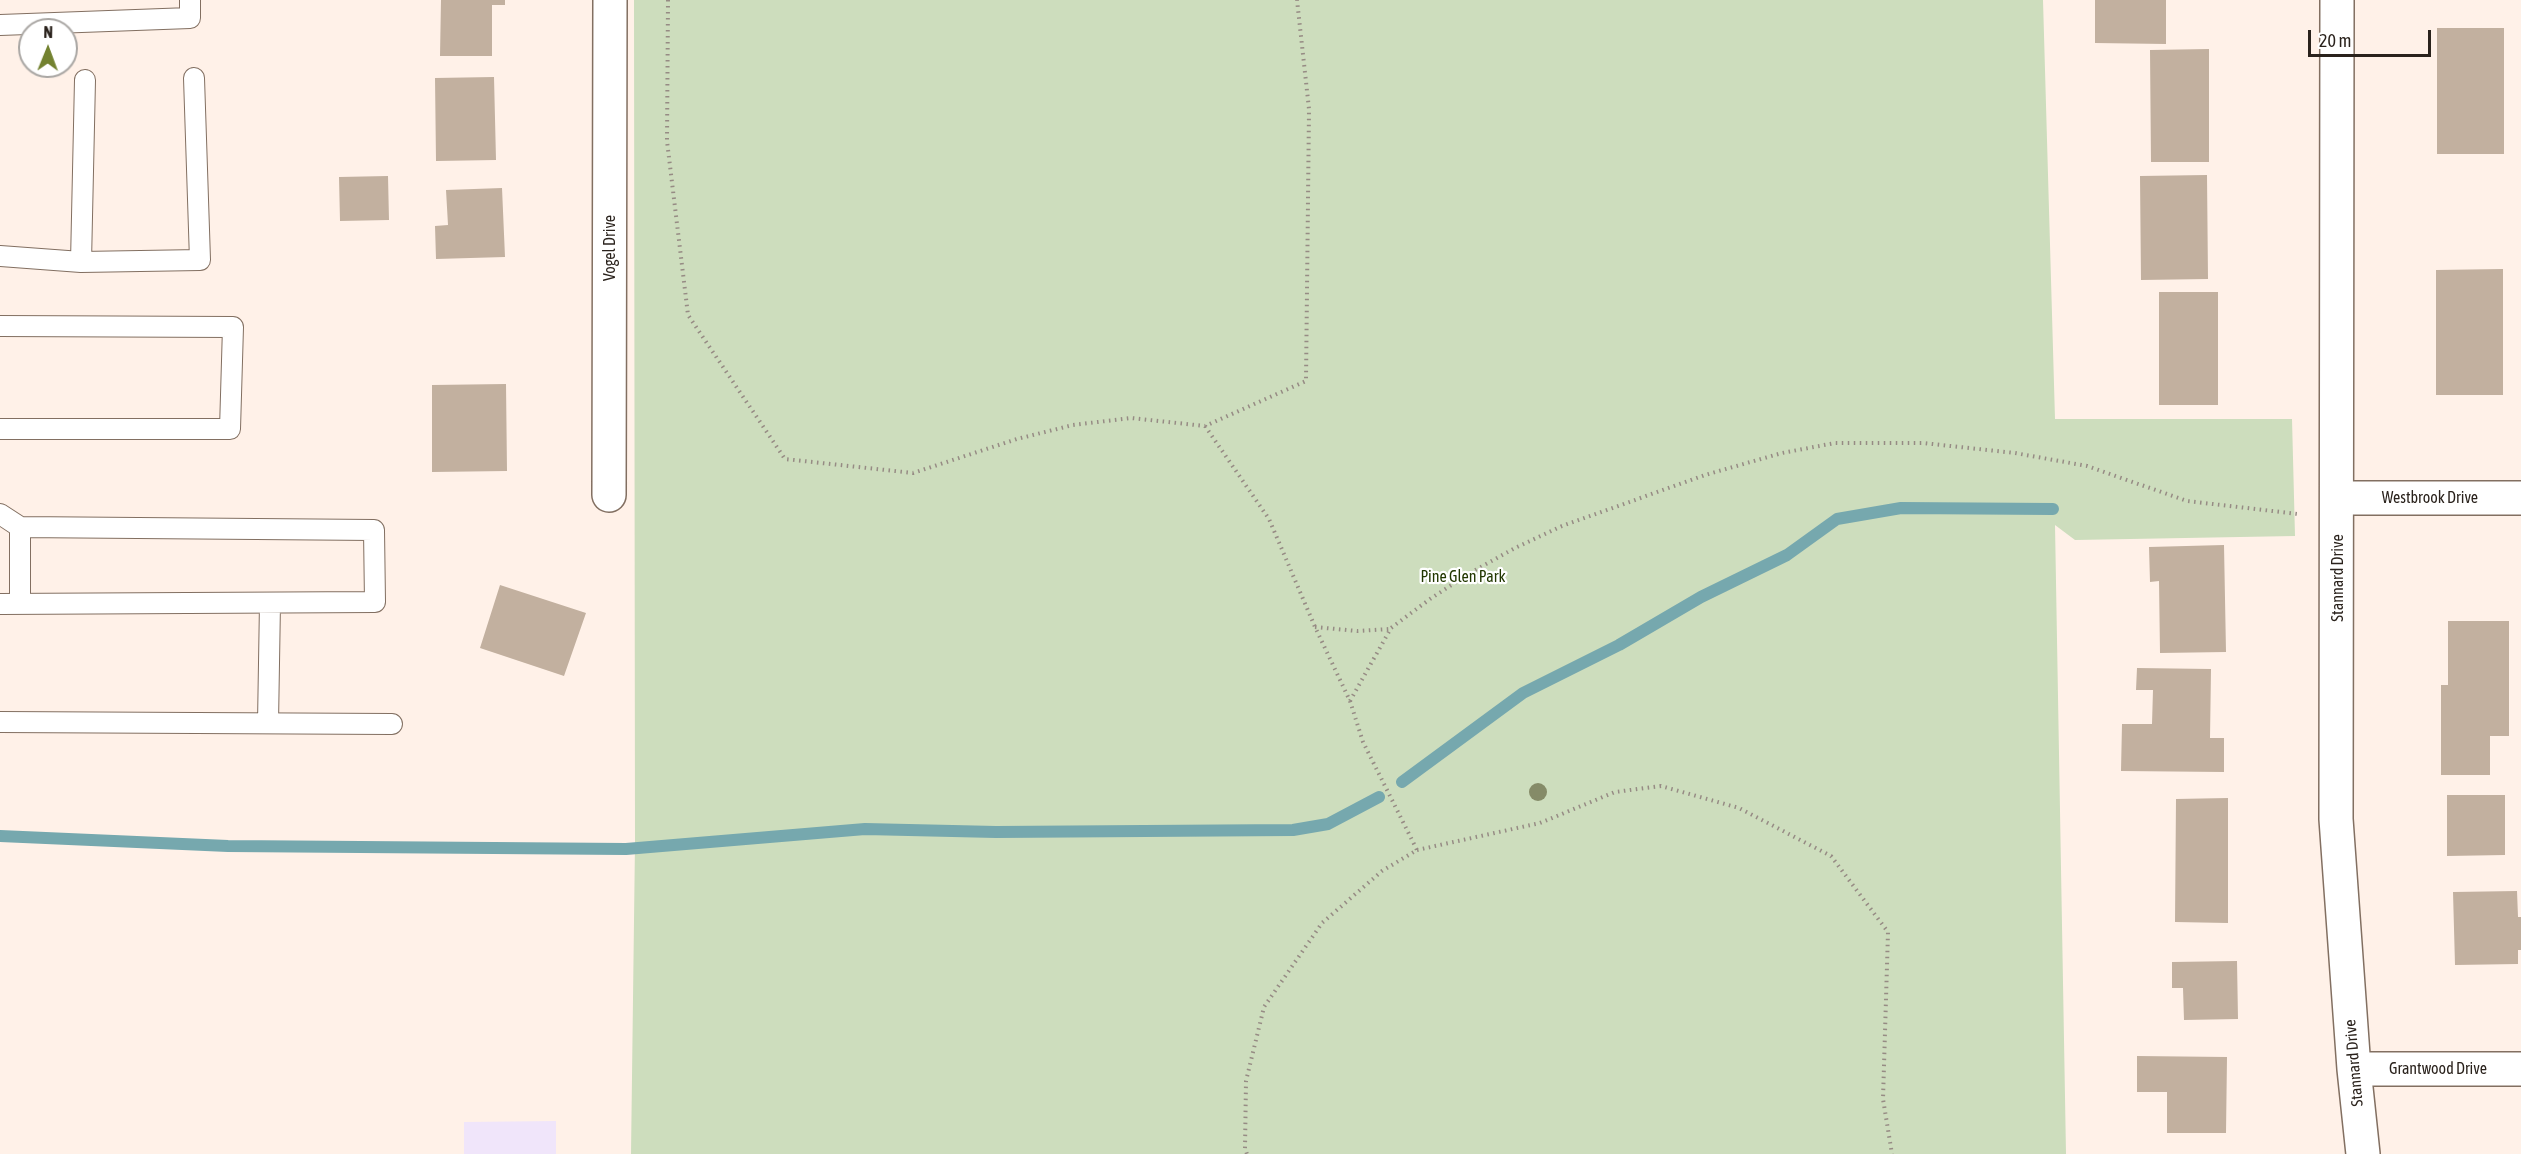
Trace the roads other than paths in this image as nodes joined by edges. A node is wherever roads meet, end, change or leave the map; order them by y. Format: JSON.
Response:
{"nodes":[{"id":1,"x":190,"y":0,"type":"edge"},
{"id":2,"x":610,"y":0,"type":"edge"},
{"id":3,"x":2337,"y":0,"type":"edge"},
{"id":4,"x":0,"y":25,"type":"edge"},
{"id":5,"x":195,"y":78,"type":"dead end"},
{"id":6,"x":85,"y":80,"type":"dead end"},
{"id":7,"x":0,"y":256,"type":"edge"},
{"id":8,"x":81,"y":261,"type":"junction"},
{"id":9,"x":0,"y":326,"type":"edge"},
{"id":10,"x":0,"y":429,"type":"edge"},
{"id":11,"x":609,"y":495,"type":"dead end"},
{"id":12,"x":2338,"y":498,"type":"junction"},
{"id":13,"x":2521,"y":498,"type":"edge"},
{"id":14,"x":0,"y":513,"type":"edge"},
{"id":15,"x":20,"y":527,"type":"junction"},
{"id":16,"x":270,"y":603,"type":"junction"},
{"id":17,"x":10,"y":604,"type":"edge"},
{"id":18,"x":0,"y":722,"type":"edge"},
{"id":19,"x":268,"y":723,"type":"junction"},
{"id":20,"x":392,"y":724,"type":"dead end"},
{"id":21,"x":2354,"y":1069,"type":"junction"},
{"id":22,"x":2521,"y":1069,"type":"edge"},
{"id":23,"x":2363,"y":1154,"type":"edge"}],
"edges":[{"from":1,"to":4,"type":"lane"},
{"from":2,"to":11,"type":"street","name":"Vogel Drive"},
{"from":3,"to":12,"type":"street","name":"Stannard Drive"},
{"from":5,"to":8,"type":"lane"},
{"from":6,"to":8,"type":"lane"},
{"from":7,"to":8,"type":"lane"},
{"from":9,"to":10,"type":"lane"},
{"from":12,"to":13,"type":"street","name":"Westbrook Drive"},
{"from":12,"to":21,"type":"street","name":"Stannard Drive"},
{"from":14,"to":15,"type":"lane"},
{"from":15,"to":16,"type":"lane"},
{"from":15,"to":17,"type":"lane"},
{"from":16,"to":17,"type":"lane"},
{"from":16,"to":19,"type":"lane"},
{"from":18,"to":19,"type":"lane"},
{"from":19,"to":20,"type":"lane"},
{"from":21,"to":22,"type":"street","name":"Grantwood Drive"},
{"from":21,"to":23,"type":"street","name":"Stannard Drive"}]}
